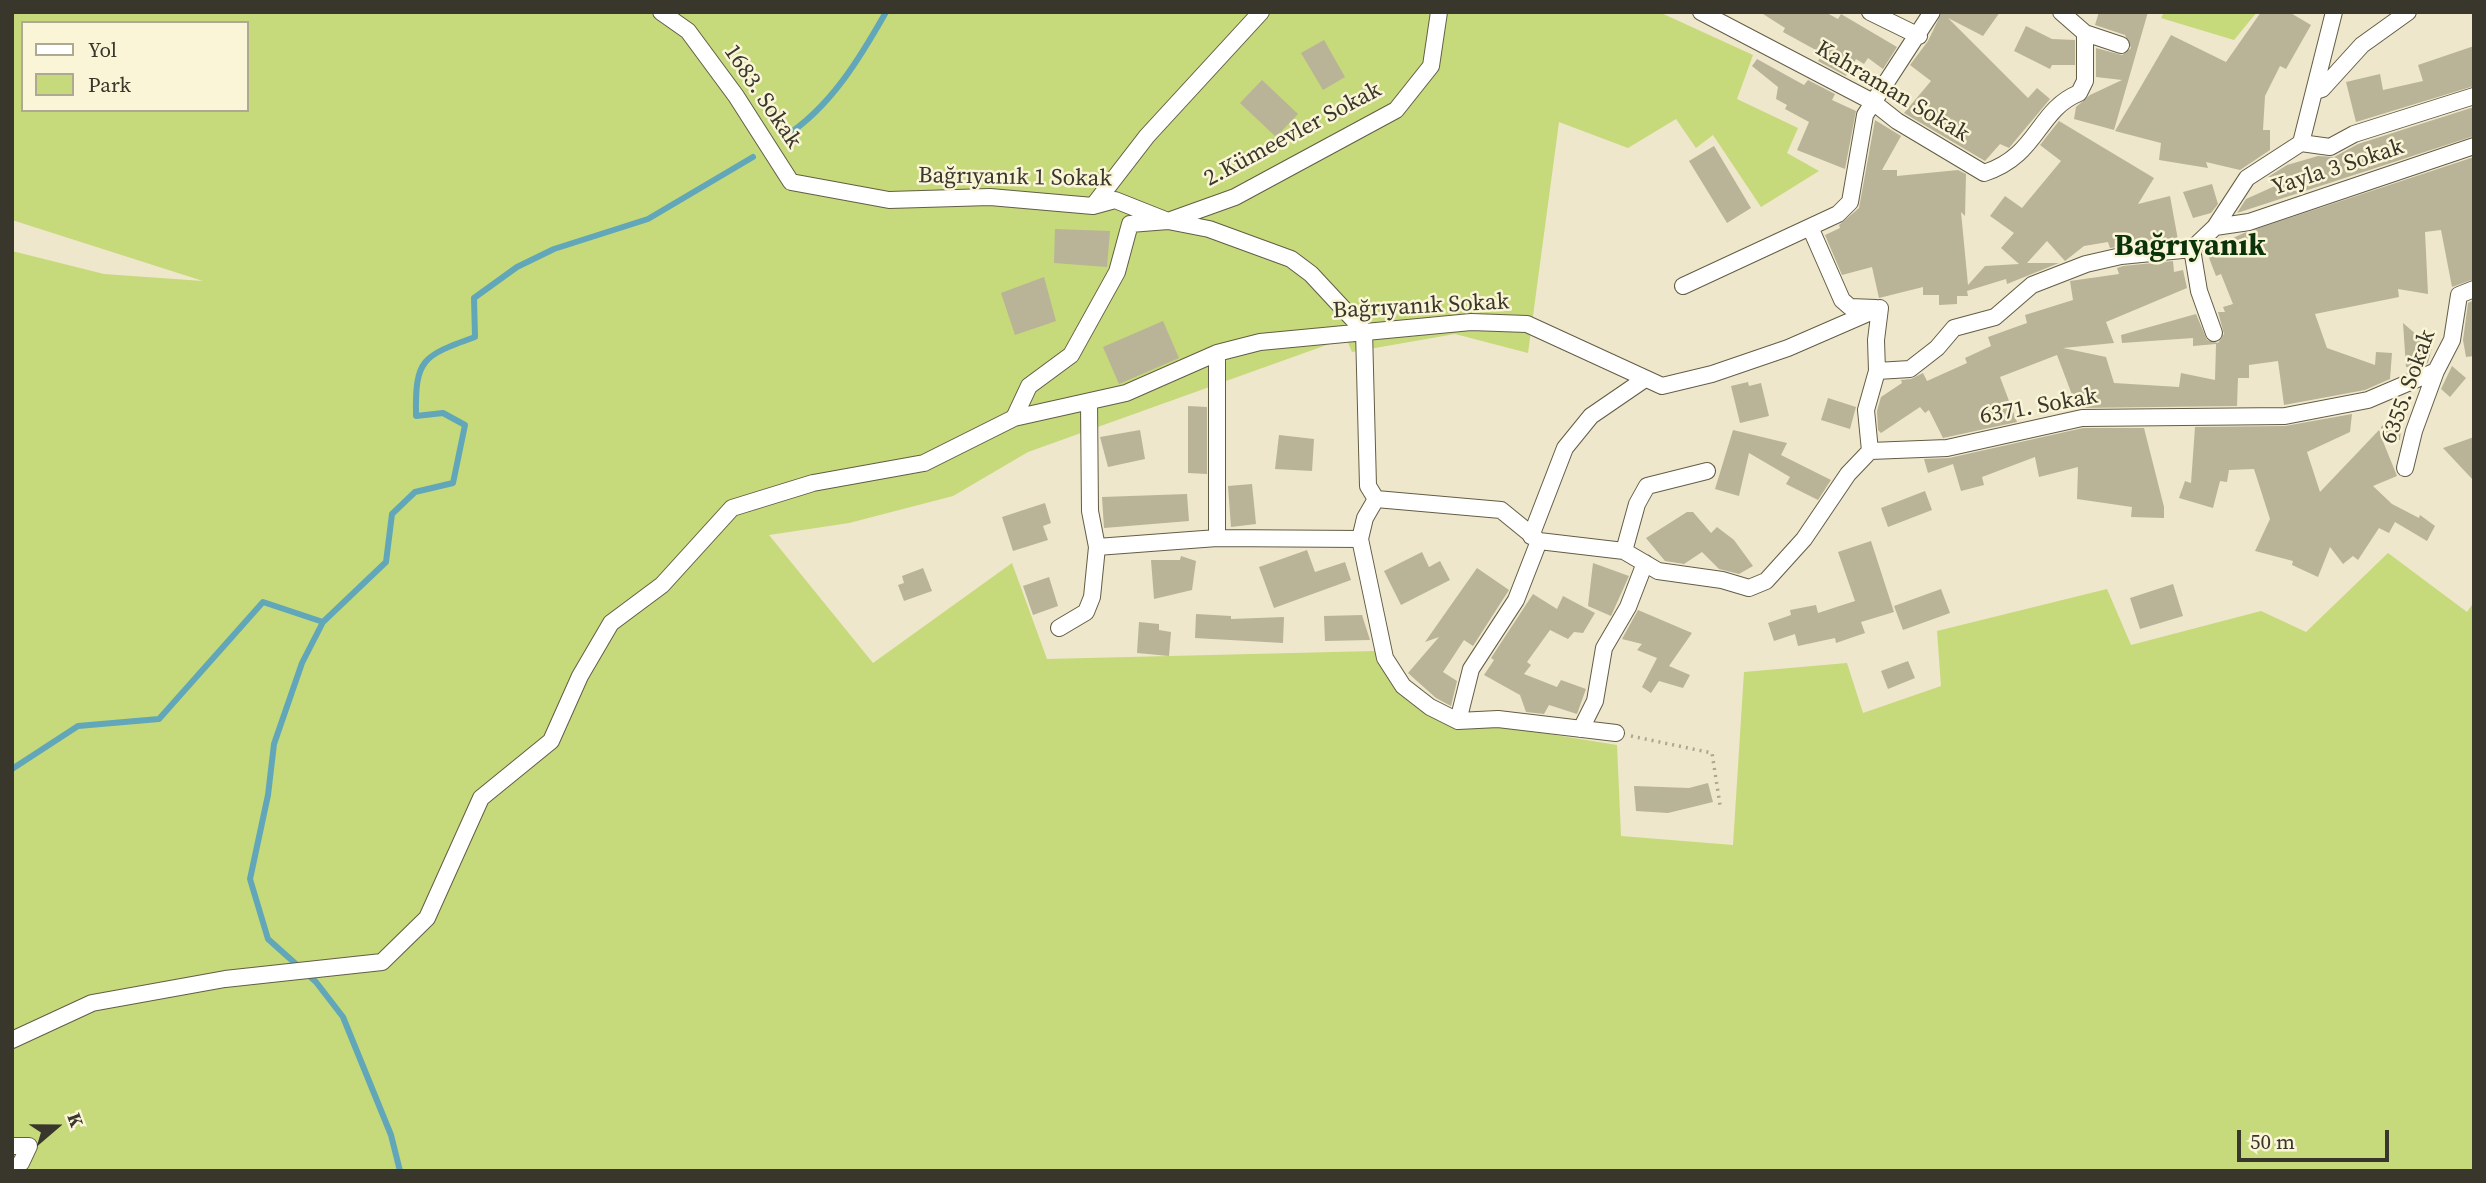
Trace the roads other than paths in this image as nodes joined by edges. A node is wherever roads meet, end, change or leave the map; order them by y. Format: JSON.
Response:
{"nodes":[{"id":1,"x":661,"y":12,"type":"edge"},
{"id":2,"x":1261,"y":12,"type":"edge"},
{"id":3,"x":1439,"y":12,"type":"edge"},
{"id":4,"x":1701,"y":12,"type":"edge"},
{"id":5,"x":1870,"y":12,"type":"edge"},
{"id":6,"x":1932,"y":12,"type":"edge"},
{"id":7,"x":2060,"y":12,"type":"edge"},
{"id":8,"x":2334,"y":12,"type":"edge"},
{"id":9,"x":2408,"y":12,"type":"edge"},
{"id":10,"x":2085,"y":33,"type":"junction"},
{"id":11,"x":1919,"y":36,"type":"junction"},
{"id":12,"x":2121,"y":45,"type":"dead end"},
{"id":13,"x":2316,"y":91,"type":"junction"},
{"id":14,"x":2474,"y":96,"type":"edge"},
{"id":15,"x":1873,"y":102,"type":"junction"},
{"id":16,"x":2301,"y":143,"type":"junction"},
{"id":17,"x":2474,"y":146,"type":"edge"},
{"id":18,"x":791,"y":181,"type":"joint"},
{"id":19,"x":1093,"y":206,"type":"junction"},
{"id":20,"x":1168,"y":221,"type":"junction"},
{"id":21,"x":1810,"y":227,"type":"junction"},
{"id":22,"x":2215,"y":227,"type":"junction"},
{"id":23,"x":2192,"y":249,"type":"junction"},
{"id":24,"x":1683,"y":286,"type":"dead end"},
{"id":25,"x":2474,"y":289,"type":"edge"},
{"id":26,"x":1880,"y":308,"type":"junction"},
{"id":27,"x":1364,"y":331,"type":"junction"},
{"id":28,"x":2214,"y":333,"type":"dead end"},
{"id":29,"x":1217,"y":353,"type":"junction"},
{"id":30,"x":1877,"y":371,"type":"junction"},
{"id":31,"x":2436,"y":371,"type":"junction"},
{"id":32,"x":1645,"y":379,"type":"junction"},
{"id":33,"x":1089,"y":402,"type":"junction"},
{"id":34,"x":1014,"y":418,"type":"junction"},
{"id":35,"x":1870,"y":451,"type":"junction"},
{"id":36,"x":2405,"y":468,"type":"dead end"},
{"id":37,"x":1707,"y":471,"type":"dead end"},
{"id":38,"x":1376,"y":499,"type":"junction"},
{"id":39,"x":1217,"y":538,"type":"junction"},
{"id":40,"x":1535,"y":538,"type":"junction"},
{"id":41,"x":1360,"y":539,"type":"junction"},
{"id":42,"x":1097,"y":547,"type":"junction"},
{"id":43,"x":1624,"y":551,"type":"junction"},
{"id":44,"x":1645,"y":563,"type":"junction"},
{"id":45,"x":1059,"y":628,"type":"dead end"},
{"id":46,"x":1458,"y":721,"type":"junction"},
{"id":47,"x":1581,"y":729,"type":"junction"},
{"id":48,"x":1616,"y":733,"type":"road end"},
{"id":49,"x":12,"y":1040,"type":"edge"},
{"id":50,"x":12,"y":1146,"type":"edge"},
{"id":51,"x":12,"y":1169,"type":"edge"}],
"edges":[{"from":1,"to":18,"type":"street","name":"1683. Sokak"},
{"from":2,"to":19,"type":"street"},
{"from":3,"to":20,"type":"street","name":"2.Kümeevler Sokak"},
{"from":4,"to":15,"type":"street","name":"Kahraman Sokak"},
{"from":5,"to":11,"type":"street"},
{"from":6,"to":11,"type":"street"},
{"from":7,"to":10,"type":"street"},
{"from":8,"to":13,"type":"street"},
{"from":9,"to":13,"type":"street"},
{"from":10,"to":12,"type":"street"},
{"from":10,"to":15,"type":"street","name":"Kahraman Sokak"},
{"from":11,"to":15,"type":"street"},
{"from":13,"to":16,"type":"street"},
{"from":14,"to":16,"type":"street"},
{"from":15,"to":21,"type":"street"},
{"from":16,"to":22,"type":"street"},
{"from":17,"to":22,"type":"street","name":"Yayla 3 Sokak"},
{"from":18,"to":19,"type":"street","name":"Bağrıyanık 1 Sokak"},
{"from":19,"to":20,"type":"street","name":"Bağrıyanık 1 Sokak"},
{"from":20,"to":27,"type":"street","name":"Bağrıyanık 1 Sokak"},
{"from":20,"to":34,"type":"street","name":"2.Kümeevler Sokak"},
{"from":21,"to":24,"type":"street"},
{"from":21,"to":26,"type":"street"},
{"from":22,"to":23,"type":"street"},
{"from":23,"to":28,"type":"street"},
{"from":23,"to":30,"type":"street"},
{"from":25,"to":31,"type":"street","name":"6355. Sokak"},
{"from":26,"to":30,"type":"street"},
{"from":26,"to":32,"type":"street","name":"Bağrıyanık Sokak"},
{"from":27,"to":29,"type":"street","name":"Bağrıyanık Sokak"},
{"from":27,"to":32,"type":"street","name":"Bağrıyanık Sokak"},
{"from":27,"to":38,"type":"street"},
{"from":29,"to":33,"type":"street","name":"Bağrıyanık Sokak"},
{"from":29,"to":39,"type":"street"},
{"from":30,"to":35,"type":"street"},
{"from":31,"to":35,"type":"street","name":"6371. Sokak"},
{"from":31,"to":36,"type":"street","name":"6355. Sokak"},
{"from":32,"to":40,"type":"street"},
{"from":33,"to":34,"type":"street","name":"Bağrıyanık Sokak"},
{"from":33,"to":42,"type":"street"},
{"from":34,"to":49,"type":"street","name":"Bağrıyanık Sokak"},
{"from":35,"to":44,"type":"street"},
{"from":37,"to":43,"type":"street"},
{"from":38,"to":40,"type":"street"},
{"from":38,"to":41,"type":"street"},
{"from":39,"to":41,"type":"street"},
{"from":39,"to":42,"type":"street"},
{"from":40,"to":43,"type":"street"},
{"from":40,"to":46,"type":"street"},
{"from":41,"to":46,"type":"street"},
{"from":42,"to":45,"type":"street"},
{"from":43,"to":44,"type":"street"},
{"from":44,"to":47,"type":"street"},
{"from":46,"to":47,"type":"street"},
{"from":47,"to":48,"type":"street"},
{"from":50,"to":51,"type":"street"}]}
